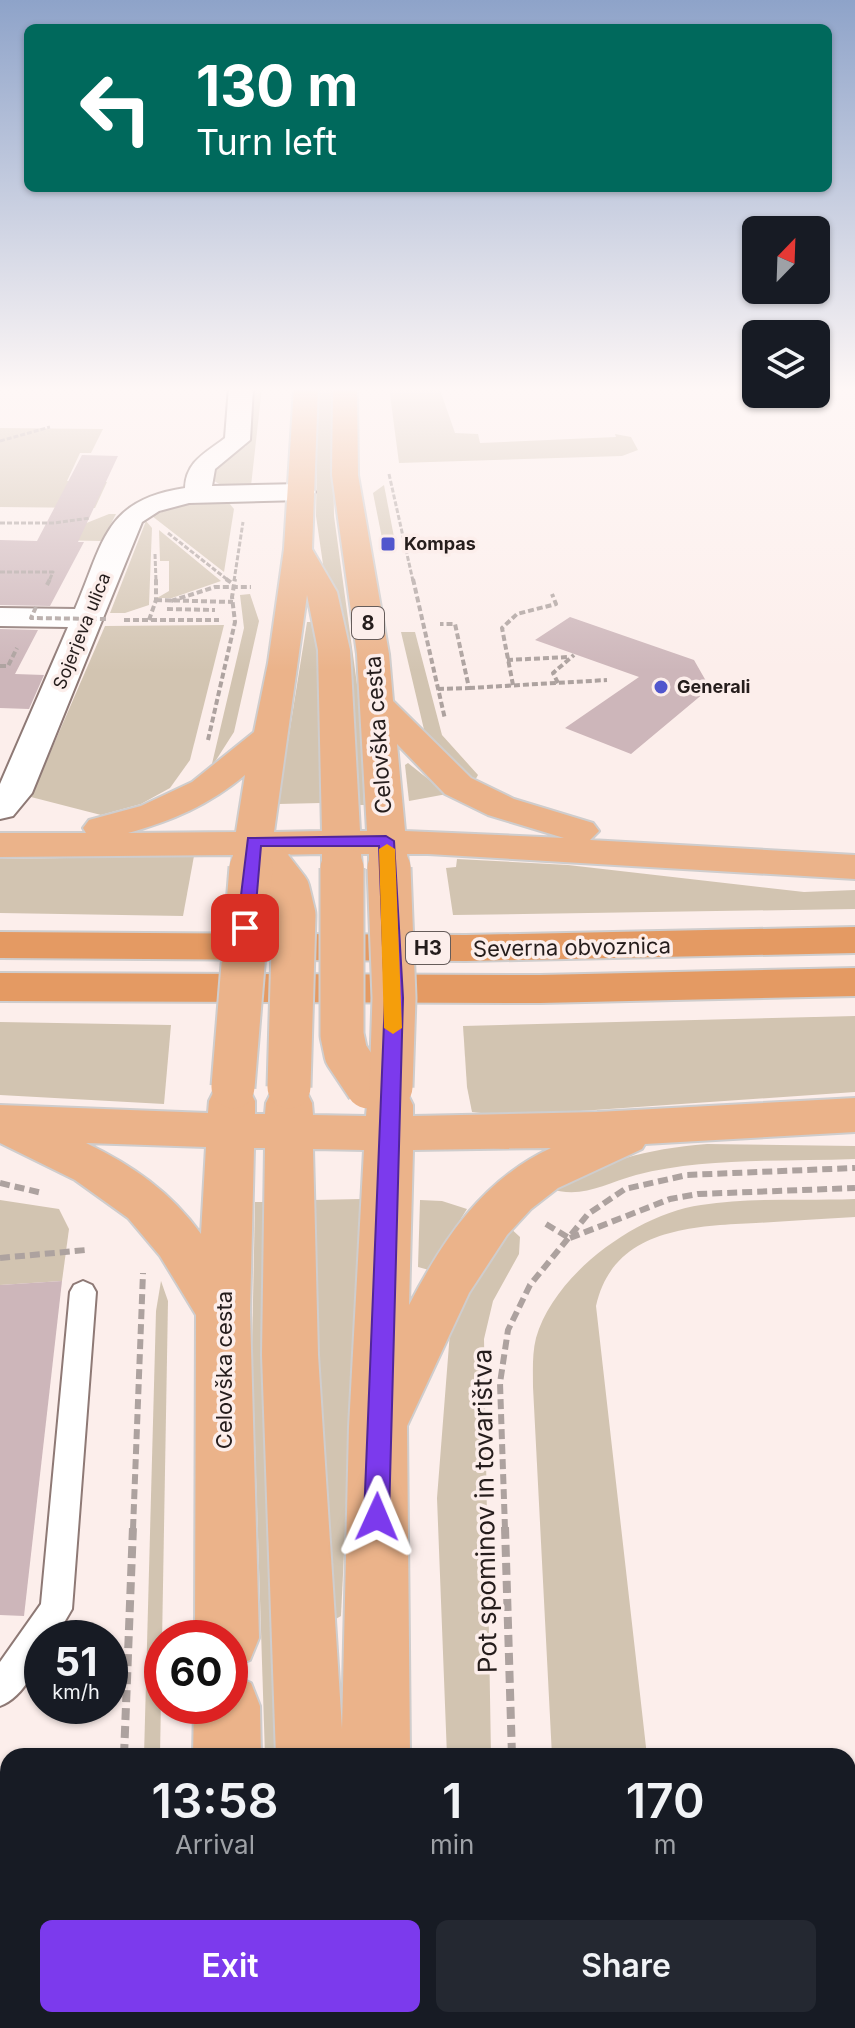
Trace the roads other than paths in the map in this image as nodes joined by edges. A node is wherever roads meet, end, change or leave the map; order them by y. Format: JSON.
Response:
{"nodes":[{"id":1,"x":198,"y":482,"type":"edge"},
{"id":2,"x":302,"y":482,"type":"edge"},
{"id":3,"x":348,"y":482,"type":"edge"},
{"id":4,"x":302,"y":492,"type":"junction"},
{"id":5,"x":199,"y":494,"type":"junction"},
{"id":6,"x":298,"y":549,"type":"junction"},
{"id":7,"x":106,"y":619,"type":"junction"},
{"id":8,"x":11,"y":627,"type":"edge"},
{"id":9,"x":377,"y":704,"type":"junction"},
{"id":10,"x":269,"y":737,"type":"junction"},
{"id":11,"x":0,"y":808,"type":"edge"},
{"id":12,"x":16,"y":845,"type":"edge"},
{"id":13,"x":342,"y":854,"type":"junction"},
{"id":14,"x":388,"y":854,"type":"junction"},
{"id":15,"x":250,"y":855,"type":"junction"},
{"id":16,"x":683,"y":857,"type":"junction"},
{"id":17,"x":855,"y":867,"type":"edge"},
{"id":18,"x":855,"y":940,"type":"edge"},
{"id":19,"x":0,"y":945,"type":"edge"},
{"id":20,"x":855,"y":982,"type":"edge"},
{"id":21,"x":0,"y":987,"type":"edge"},
{"id":22,"x":385,"y":1103,"type":"junction"},
{"id":23,"x":232,"y":1108,"type":"junction"},
{"id":24,"x":289,"y":1109,"type":"junction"},
{"id":25,"x":855,"y":1115,"type":"edge"},
{"id":26,"x":0,"y":1122,"type":"edge"},
{"id":27,"x":647,"y":1127,"type":"junction"},
{"id":28,"x":83,"y":1292,"type":"dead end"},
{"id":29,"x":223,"y":1313,"type":"junction"},
{"id":30,"x":378,"y":1427,"type":"junction"},
{"id":31,"x":227,"y":1620,"type":"edge"},
{"id":32,"x":0,"y":1690,"type":"edge"},
{"id":33,"x":227,"y":1724,"type":"edge"},
{"id":34,"x":227,"y":1748,"type":"edge"},
{"id":35,"x":310,"y":1748,"type":"edge"},
{"id":36,"x":376,"y":1748,"type":"edge"}],
"edges":[{"from":1,"to":5,"type":"street"},
{"from":2,"to":4,"type":"main road","name":"Celovška cesta"},
{"from":3,"to":9,"type":"main road","name":"Celovška cesta","number":"8"},
{"from":4,"to":5,"type":"street"},
{"from":4,"to":6,"type":"main road","name":"Celovška cesta"},
{"from":5,"to":7,"type":"street","name":"Sojerjeva ulica"},
{"from":6,"to":10,"type":"main road","name":"Celovška cesta"},
{"from":6,"to":13,"type":"main road"},
{"from":7,"to":8,"type":"street"},
{"from":7,"to":11,"type":"street","name":"Sojerjeva ulica"},
{"from":9,"to":14,"type":"main road","name":"Celovška cesta","number":"8"},
{"from":9,"to":16,"type":"main road"},
{"from":10,"to":12,"type":"main road"},
{"from":10,"to":15,"type":"main road","name":"Celovška cesta"},
{"from":12,"to":15,"type":"main road"},
{"from":13,"to":14,"type":"main road"},
{"from":13,"to":15,"type":"main road"},
{"from":13,"to":22,"type":"main road","bridge":true},
{"from":14,"to":16,"type":"main road"},
{"from":14,"to":22,"type":"main road","name":"Celovška cesta","bridge":true},
{"from":15,"to":23,"type":"main road","name":"Celovška cesta","bridge":true},
{"from":15,"to":24,"type":"main road","bridge":true},
{"from":16,"to":17,"type":"main road"},
{"from":18,"to":19,"type":"highway","name":"Severna obvoznica","number":"H3"},
{"from":20,"to":21,"type":"highway","name":"Severna obvoznica","number":"H3"},
{"from":22,"to":24,"type":"main road"},
{"from":22,"to":27,"type":"main road"},
{"from":22,"to":30,"type":"main road","name":"Celovška cesta"},
{"from":23,"to":24,"type":"main road"},
{"from":23,"to":26,"type":"main road"},
{"from":23,"to":29,"type":"main road","name":"Celovška cesta"},
{"from":24,"to":35,"type":"main road"},
{"from":25,"to":27,"type":"main road"},
{"from":26,"to":29,"type":"main road"},
{"from":27,"to":30,"type":"main road"},
{"from":28,"to":32,"type":"lane"},
{"from":29,"to":31,"type":"main road","name":"Celovška cesta"},
{"from":30,"to":36,"type":"main road","name":"Celovška cesta"},
{"from":33,"to":34,"type":"main road"}]}
